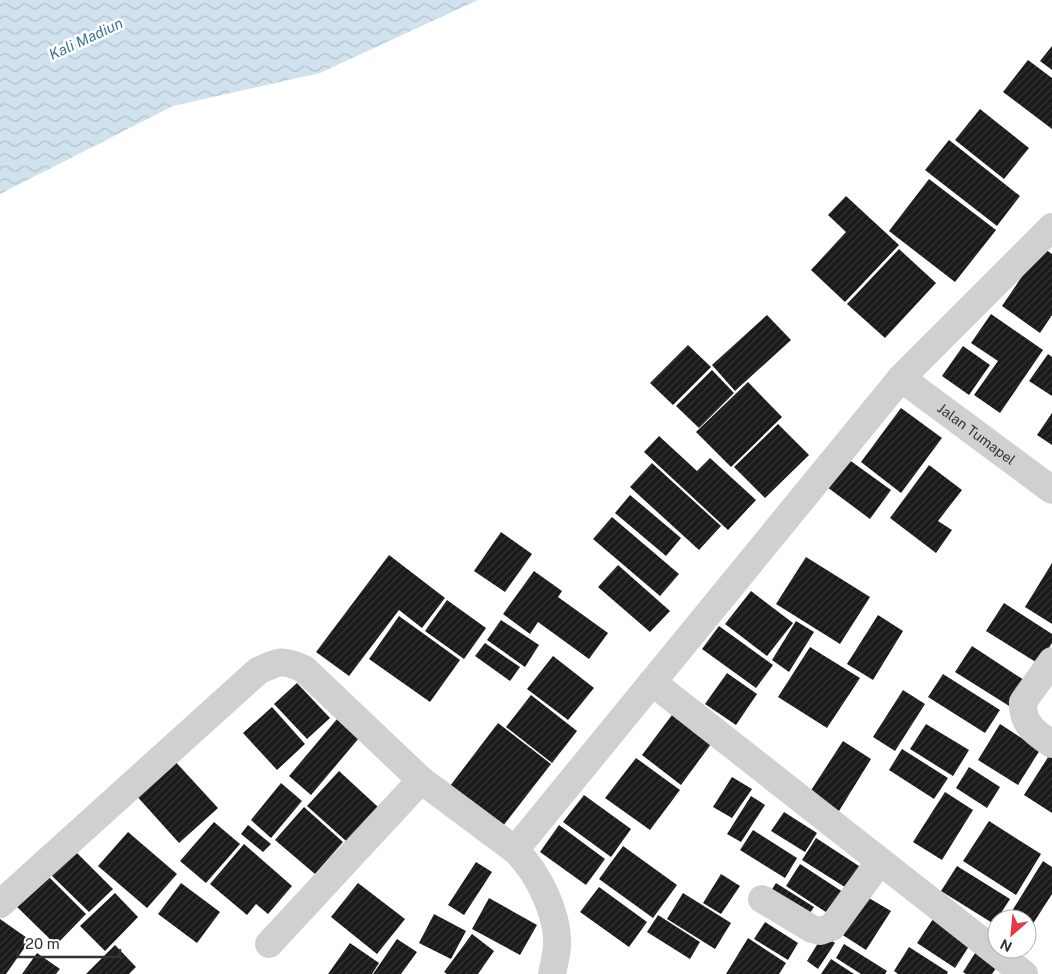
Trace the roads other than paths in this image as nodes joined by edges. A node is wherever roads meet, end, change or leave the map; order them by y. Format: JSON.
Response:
{"nodes":[{"id":1,"x":1049,"y":234,"type":"edge"},
{"id":2,"x":901,"y":378,"type":"junction"},
{"id":3,"x":1052,"y":490,"type":"edge"},
{"id":4,"x":1052,"y":661,"type":"edge"},
{"id":5,"x":652,"y":682,"type":"junction"},
{"id":6,"x":1052,"y":744,"type":"edge"},
{"id":7,"x":421,"y":780,"type":"junction"},
{"id":8,"x":515,"y":850,"type":"junction"},
{"id":9,"x":880,"y":861,"type":"junction"},
{"id":10,"x":762,"y":899,"type":"dead end"},
{"id":11,"x":0,"y":904,"type":"edge"},
{"id":12,"x":269,"y":944,"type":"dead end"},
{"id":13,"x":552,"y":974,"type":"edge"},
{"id":14,"x":1024,"y":974,"type":"edge"}],
"edges":[{"from":1,"to":2,"type":"street"},
{"from":2,"to":3,"type":"street","name":"Jalan Tumapel"},
{"from":2,"to":5,"type":"street"},
{"from":4,"to":6,"type":"street"},
{"from":5,"to":8,"type":"street"},
{"from":5,"to":9,"type":"street"},
{"from":7,"to":8,"type":"street"},
{"from":7,"to":11,"type":"street"},
{"from":7,"to":12,"type":"street"},
{"from":8,"to":13,"type":"street"},
{"from":9,"to":10,"type":"street"},
{"from":9,"to":14,"type":"street"}]}
